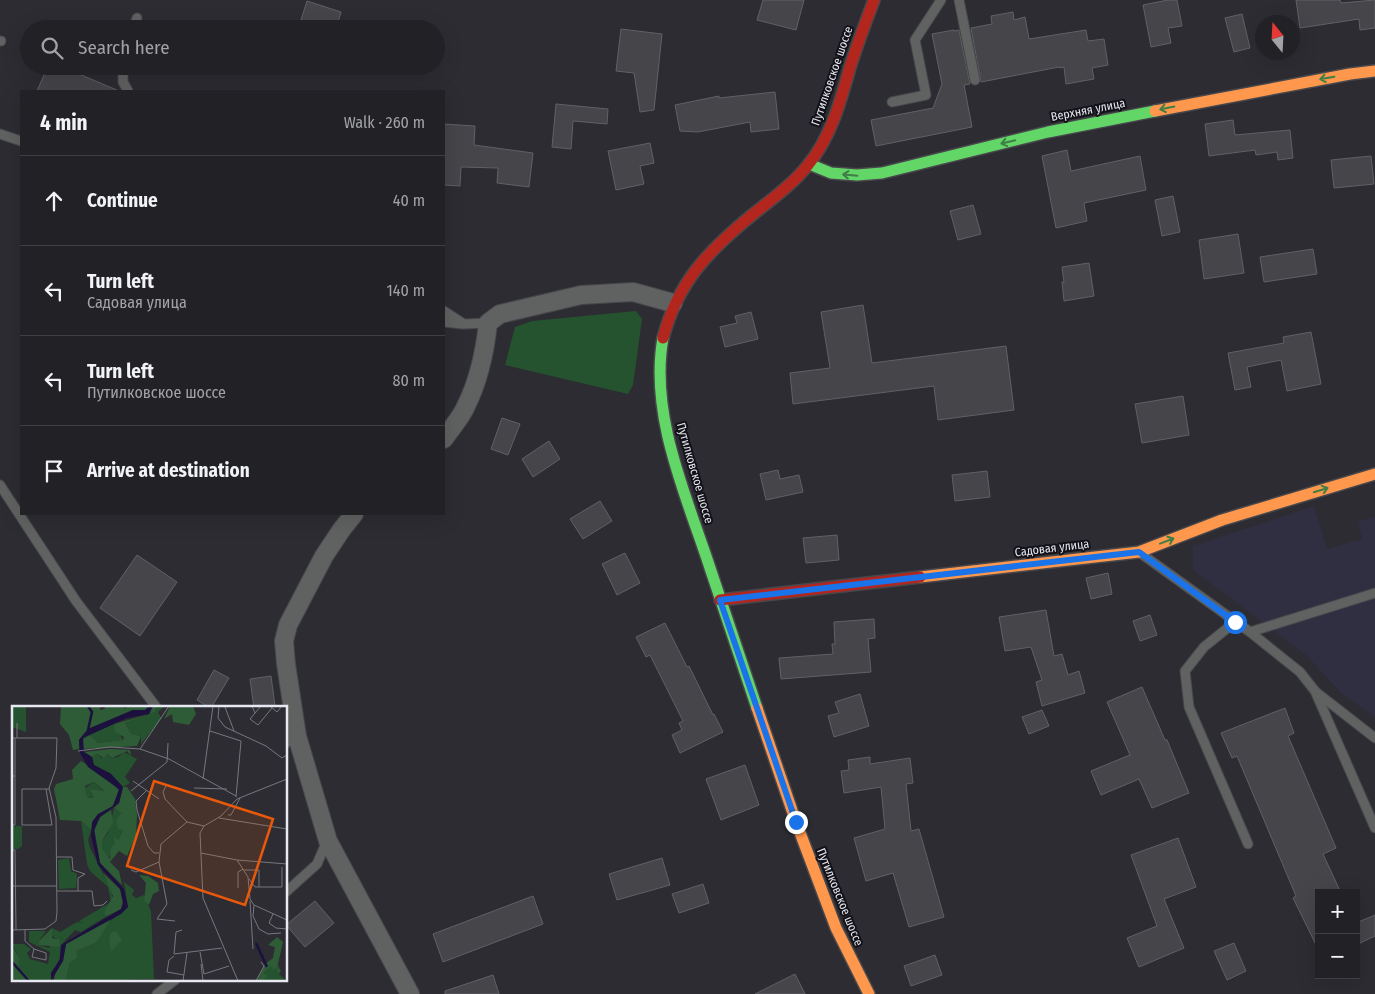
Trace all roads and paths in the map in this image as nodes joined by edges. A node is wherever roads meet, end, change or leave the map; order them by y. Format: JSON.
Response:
{"nodes":[{"id":1,"x":874,"y":0,"type":"edge"},
{"id":2,"x":941,"y":0,"type":"edge"},
{"id":3,"x":959,"y":0,"type":"edge"},
{"id":4,"x":1375,"y":71,"type":"edge"},
{"id":5,"x":123,"y":75,"type":"edge"},
{"id":6,"x":975,"y":80,"type":"dead end"},
{"id":7,"x":127,"y":90,"type":"edge"},
{"id":8,"x":892,"y":102,"type":"dead end"},
{"id":9,"x":0,"y":134,"type":"edge"},
{"id":10,"x":20,"y":141,"type":"edge"},
{"id":11,"x":809,"y":164,"type":"junction"},
{"id":12,"x":673,"y":303,"type":"junction"},
{"id":13,"x":445,"y":312,"type":"edge"},
{"id":14,"x":445,"y":322,"type":"edge"},
{"id":15,"x":488,"y":322,"type":"junction"},
{"id":16,"x":464,"y":324,"type":"junction"},
{"id":17,"x":445,"y":438,"type":"edge"},
{"id":18,"x":1375,"y":474,"type":"edge"},
{"id":19,"x":0,"y":485,"type":"edge"},
{"id":20,"x":353,"y":515,"type":"edge"},
{"id":21,"x":1139,"y":552,"type":"junction"},
{"id":22,"x":1375,"y":593,"type":"edge"},
{"id":23,"x":720,"y":600,"type":"junction"},
{"id":24,"x":1235,"y":622,"type":"junction"},
{"id":25,"x":1250,"y":632,"type":"junction"},
{"id":26,"x":1315,"y":691,"type":"junction"},
{"id":27,"x":156,"y":706,"type":"edge"},
{"id":28,"x":1375,"y":738,"type":"edge"},
{"id":29,"x":292,"y":740,"type":"edge"},
{"id":30,"x":1375,"y":828,"type":"edge"},
{"id":31,"x":328,"y":841,"type":"junction"},
{"id":32,"x":1248,"y":844,"type":"dead end"},
{"id":33,"x":288,"y":890,"type":"edge"},
{"id":34,"x":172,"y":982,"type":"edge"},
{"id":35,"x":157,"y":994,"type":"edge"},
{"id":36,"x":410,"y":994,"type":"edge"},
{"id":37,"x":869,"y":994,"type":"edge"}],
"edges":[{"from":1,"to":11,"type":"street","name":"Путилковское шоссе"},
{"from":2,"to":8,"type":"lane"},
{"from":3,"to":6,"type":"lane"},
{"from":4,"to":11,"type":"street","name":"Верхняя улица","one_way":true},
{"from":5,"to":7,"type":"lane"},
{"from":9,"to":10,"type":"lane"},
{"from":11,"to":12,"type":"street","name":"Путилковское шоссе"},
{"from":12,"to":15,"type":"street"},
{"from":12,"to":23,"type":"street","name":"Путилковское шоссе"},
{"from":13,"to":16,"type":"lane"},
{"from":14,"to":16,"type":"lane"},
{"from":15,"to":16,"type":"lane"},
{"from":15,"to":17,"type":"street"},
{"from":21,"to":18,"type":"street","name":"Садовая улица","one_way":true},
{"from":19,"to":27,"type":"lane"},
{"from":20,"to":29,"type":"street"},
{"from":21,"to":23,"type":"street","name":"Садовая улица"},
{"from":21,"to":24,"type":"lane"},
{"from":22,"to":25,"type":"lane"},
{"from":23,"to":37,"type":"street","name":"Путилковское шоссе"},
{"from":24,"to":25,"type":"lane"},
{"from":24,"to":32,"type":"lane"},
{"from":25,"to":26,"type":"lane"},
{"from":26,"to":28,"type":"lane"},
{"from":26,"to":30,"type":"lane"},
{"from":29,"to":31,"type":"street"},
{"from":31,"to":33,"type":"lane"},
{"from":31,"to":36,"type":"street"},
{"from":34,"to":35,"type":"lane"}]}
